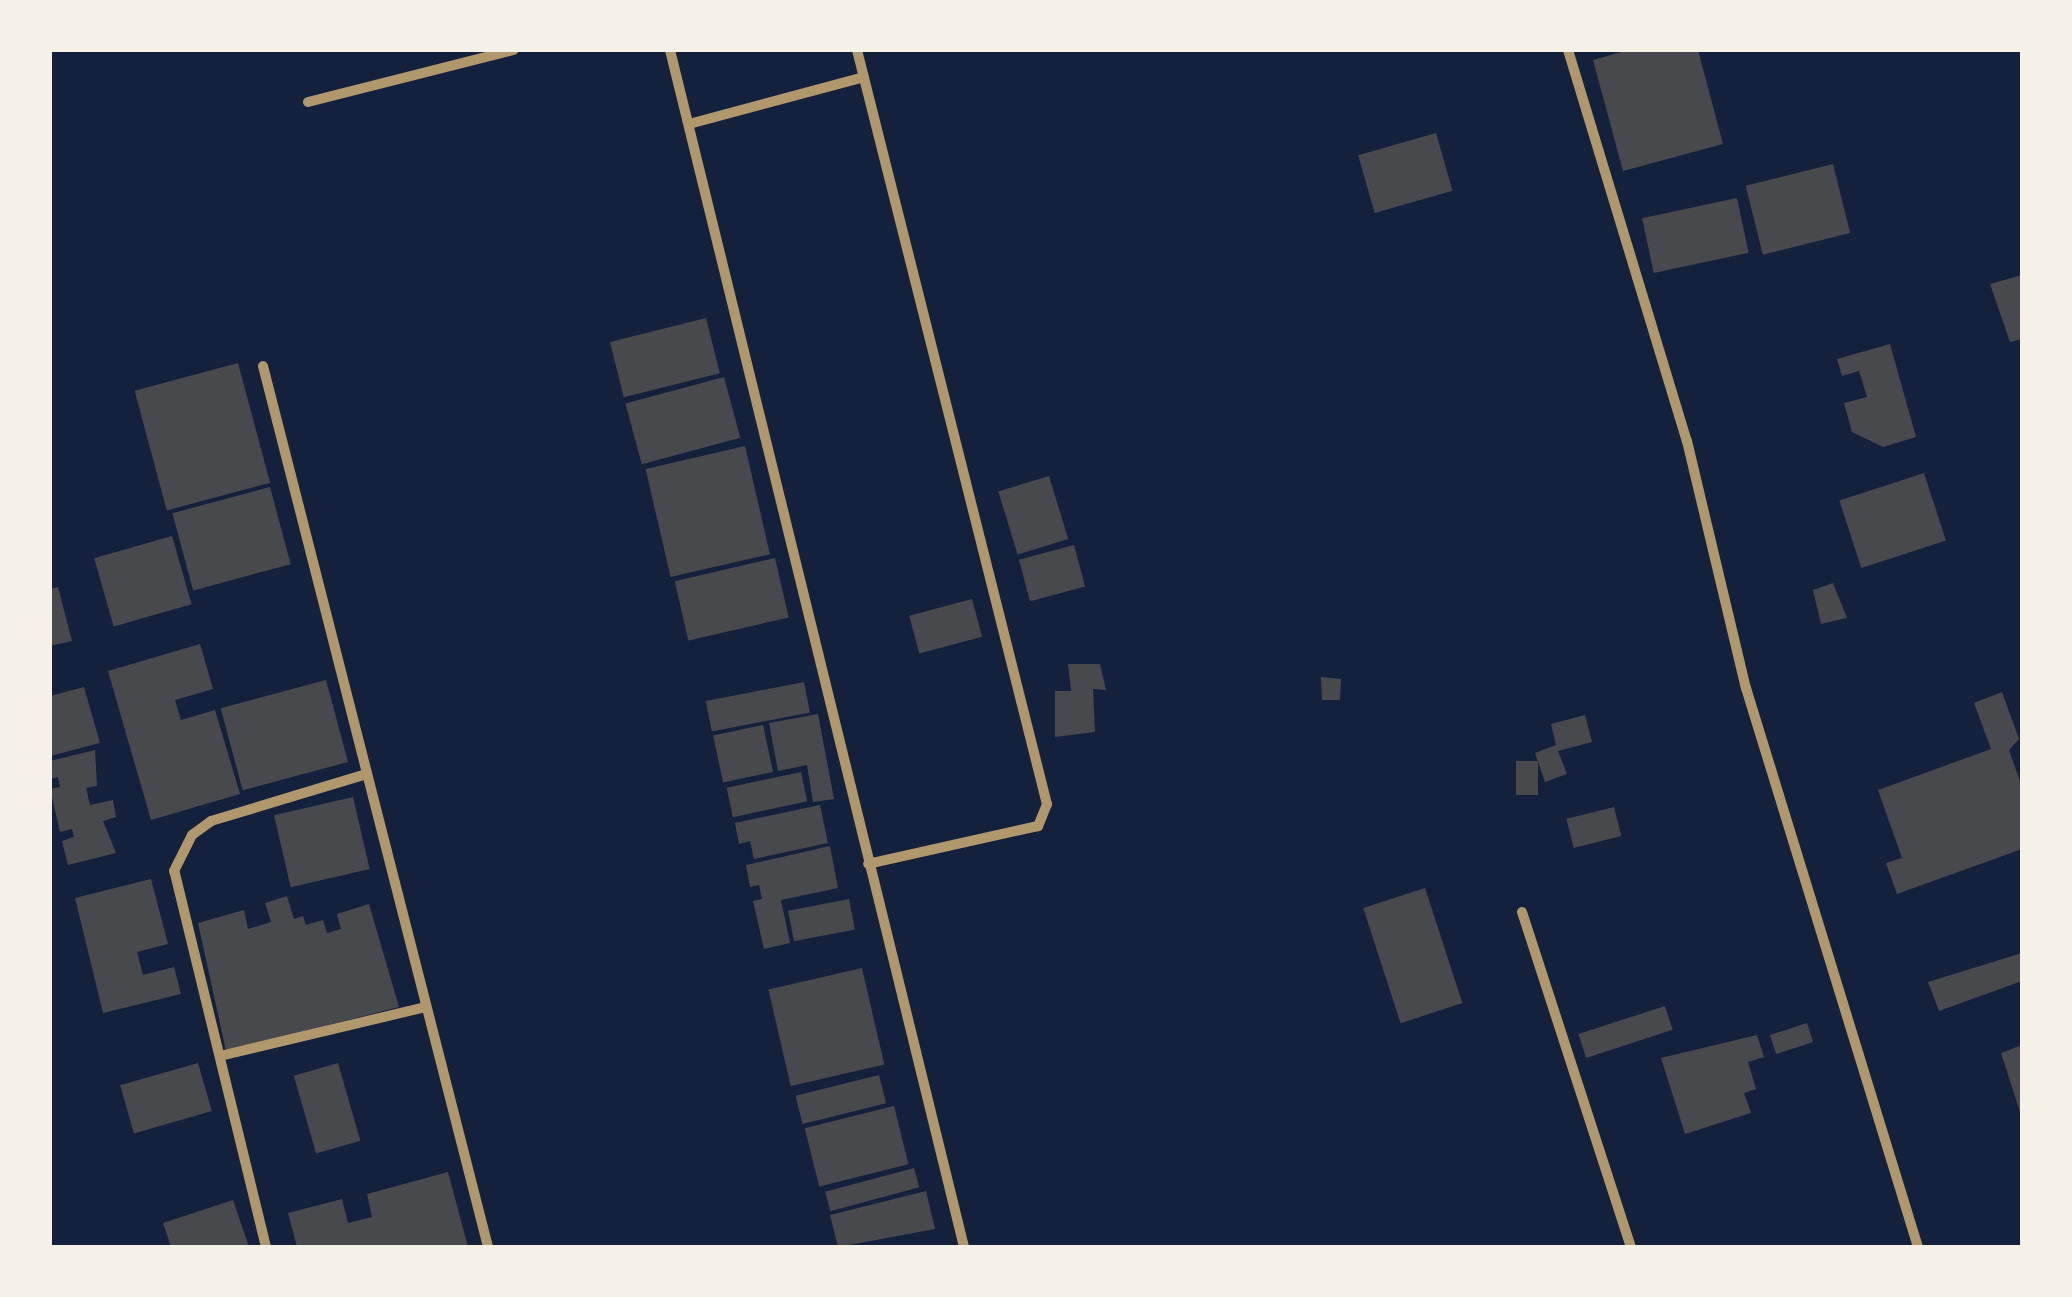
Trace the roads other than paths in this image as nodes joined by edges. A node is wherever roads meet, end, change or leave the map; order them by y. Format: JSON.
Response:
{"nodes":[{"id":1,"x":514,"y":50,"type":"edge"},
{"id":2,"x":670,"y":50,"type":"edge"},
{"id":3,"x":857,"y":50,"type":"edge"},
{"id":4,"x":1568,"y":50,"type":"edge"},
{"id":5,"x":864,"y":78,"type":"junction"},
{"id":6,"x":308,"y":102,"type":"dead end"},
{"id":7,"x":689,"y":124,"type":"junction"},
{"id":8,"x":263,"y":366,"type":"dead end"},
{"id":9,"x":367,"y":774,"type":"junction"},
{"id":10,"x":868,"y":864,"type":"junction"},
{"id":11,"x":1522,"y":912,"type":"dead end"},
{"id":12,"x":426,"y":1007,"type":"junction"},
{"id":13,"x":220,"y":1056,"type":"junction"},
{"id":14,"x":266,"y":1247,"type":"edge"},
{"id":15,"x":488,"y":1247,"type":"edge"},
{"id":16,"x":964,"y":1247,"type":"edge"},
{"id":17,"x":1632,"y":1247,"type":"edge"},
{"id":18,"x":1918,"y":1247,"type":"edge"}],
"edges":[{"from":1,"to":6,"type":"street"},
{"from":2,"to":7,"type":"street"},
{"from":3,"to":5,"type":"street"},
{"from":4,"to":18,"type":"street"},
{"from":5,"to":7,"type":"street"},
{"from":5,"to":10,"type":"street"},
{"from":7,"to":10,"type":"street"},
{"from":8,"to":9,"type":"street"},
{"from":9,"to":12,"type":"street"},
{"from":9,"to":13,"type":"street"},
{"from":10,"to":16,"type":"street"},
{"from":11,"to":17,"type":"street"},
{"from":12,"to":13,"type":"street"},
{"from":12,"to":15,"type":"street"},
{"from":13,"to":14,"type":"street"}]}
